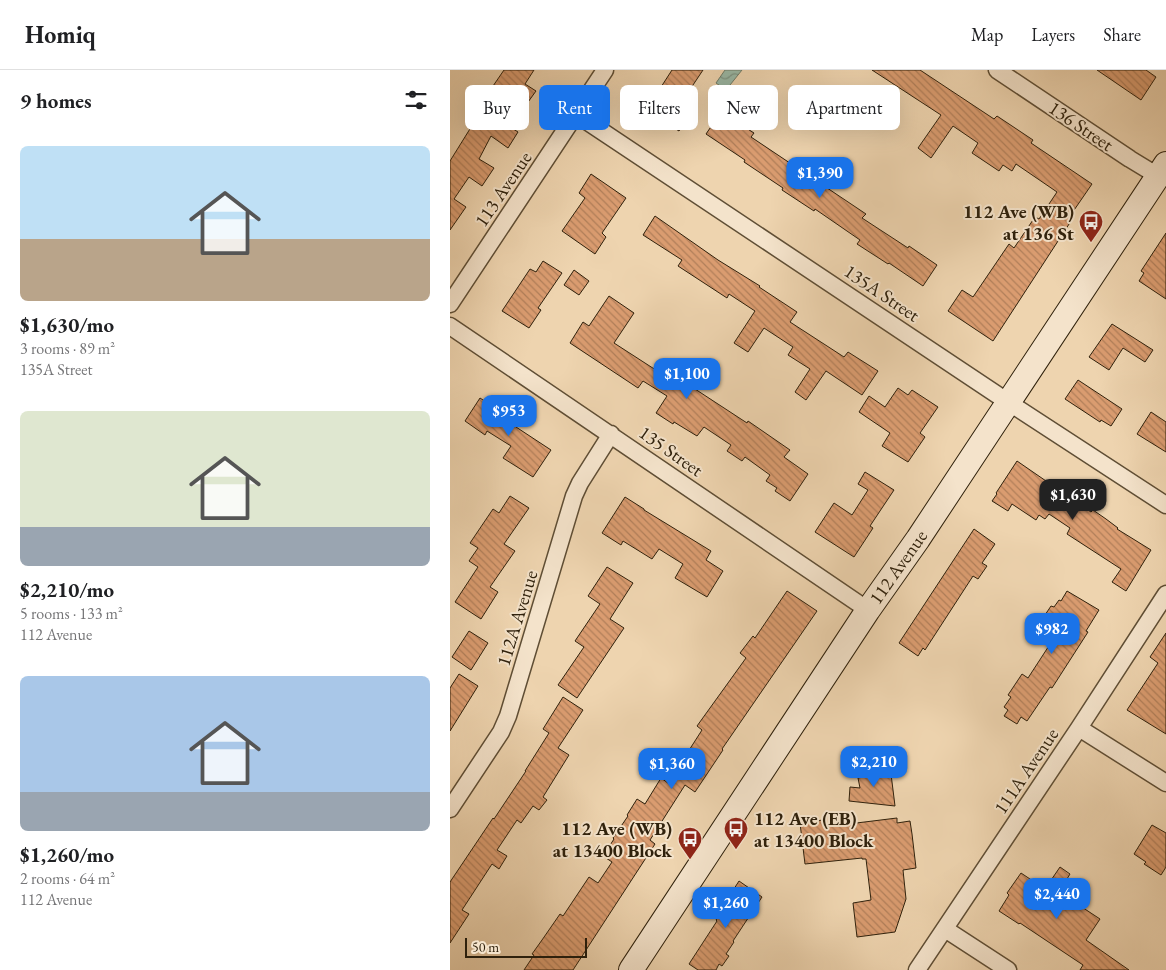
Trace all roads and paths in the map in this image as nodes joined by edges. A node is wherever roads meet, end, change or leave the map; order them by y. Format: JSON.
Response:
{"nodes":[{"id":1,"x":605,"y":70,"type":"edge"},
{"id":2,"x":997,"y":70,"type":"edge"},
{"id":3,"x":595,"y":85,"type":"edge"},
{"id":4,"x":565,"y":130,"type":"edge"},
{"id":5,"x":600,"y":130,"type":"edge"},
{"id":6,"x":1163,"y":174,"type":"edge"},
{"id":7,"x":450,"y":304,"type":"edge"},
{"id":8,"x":450,"y":326,"type":"edge"},
{"id":9,"x":1008,"y":402,"type":"junction"},
{"id":10,"x":611,"y":434,"type":"junction"},
{"id":11,"x":1166,"y":505,"type":"edge"},
{"id":12,"x":1166,"y":594,"type":"edge"},
{"id":13,"x":868,"y":610,"type":"junction"},
{"id":14,"x":1079,"y":728,"type":"junction"},
{"id":15,"x":1166,"y":783,"type":"edge"},
{"id":16,"x":450,"y":809,"type":"edge"},
{"id":17,"x":945,"y":929,"type":"junction"},
{"id":18,"x":631,"y":970,"type":"edge"},
{"id":19,"x":917,"y":970,"type":"edge"},
{"id":20,"x":1008,"y":970,"type":"edge"}],
"edges":[{"from":1,"to":3,"type":"street","name":"113 Avenue"},
{"from":2,"to":6,"type":"street","name":"136 Street"},
{"from":4,"to":7,"type":"street","name":"113 Avenue"},
{"from":5,"to":9,"type":"street","name":"135A Street"},
{"from":6,"to":9,"type":"main road","name":"112 Avenue"},
{"from":8,"to":10,"type":"street","name":"135 Street"},
{"from":9,"to":11,"type":"street","name":"135A Street"},
{"from":9,"to":13,"type":"main road","name":"112 Avenue"},
{"from":10,"to":13,"type":"street","name":"135 Street"},
{"from":10,"to":16,"type":"street","name":"112A Avenue"},
{"from":12,"to":14,"type":"street","name":"111A Avenue"},
{"from":13,"to":18,"type":"main road","name":"112 Avenue"},
{"from":14,"to":15,"type":"street"},
{"from":14,"to":17,"type":"street","name":"111A Avenue"},
{"from":17,"to":19,"type":"street","name":"111A Avenue"},
{"from":17,"to":20,"type":"street"}]}
